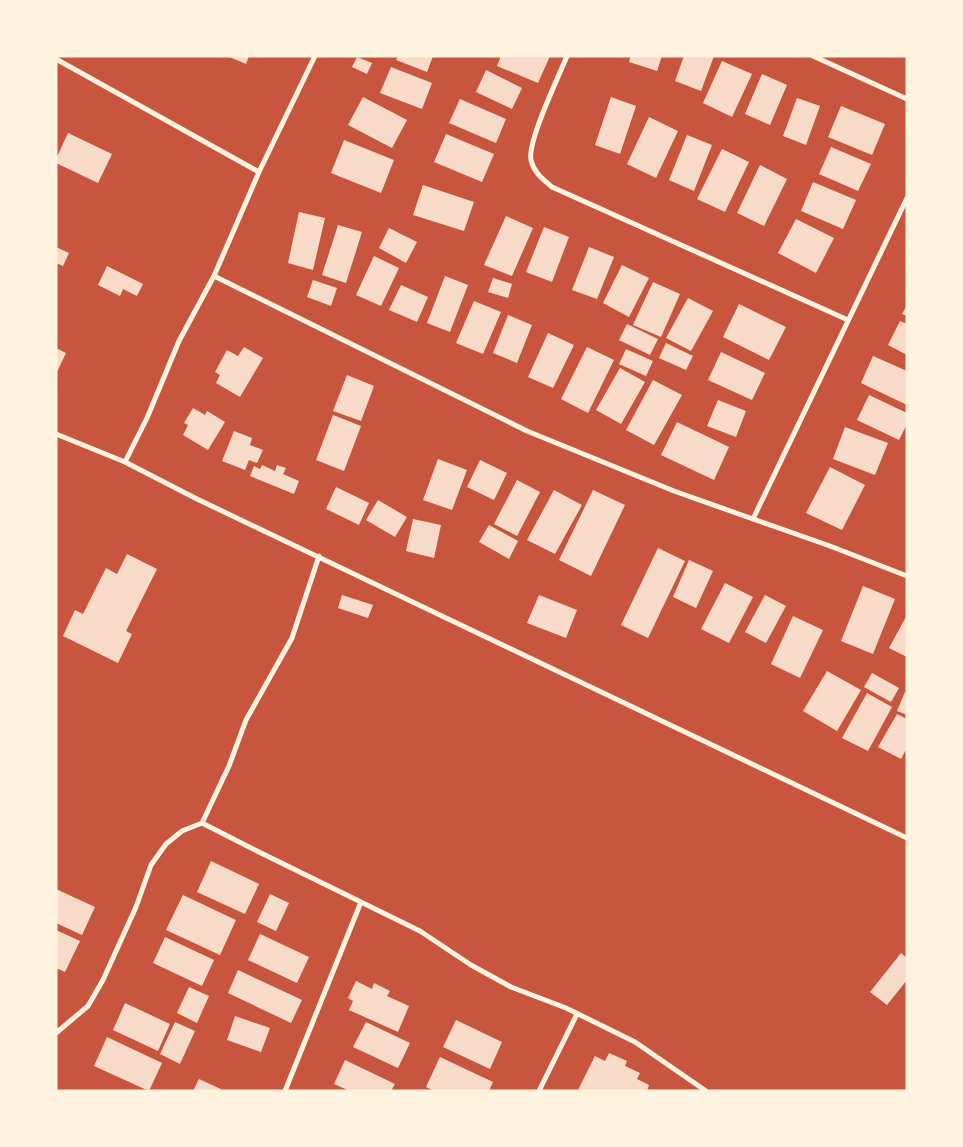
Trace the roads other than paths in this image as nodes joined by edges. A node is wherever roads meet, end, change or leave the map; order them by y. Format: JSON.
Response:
{"nodes":[{"id":1,"x":315,"y":56,"type":"edge"},
{"id":2,"x":567,"y":56,"type":"edge"},
{"id":3,"x":813,"y":56,"type":"edge"},
{"id":4,"x":56,"y":59,"type":"edge"},
{"id":5,"x":907,"y":99,"type":"edge"},
{"id":6,"x":259,"y":172,"type":"junction"},
{"id":7,"x":907,"y":198,"type":"edge"},
{"id":8,"x":214,"y":276,"type":"junction"},
{"id":9,"x":848,"y":320,"type":"junction"},
{"id":10,"x":56,"y":434,"type":"edge"},
{"id":11,"x":125,"y":462,"type":"junction"},
{"id":12,"x":753,"y":519,"type":"junction"},
{"id":13,"x":320,"y":556,"type":"junction"},
{"id":14,"x":907,"y":576,"type":"edge"},
{"id":15,"x":202,"y":822,"type":"junction"},
{"id":16,"x":907,"y":838,"type":"edge"},
{"id":17,"x":361,"y":902,"type":"junction"},
{"id":18,"x":578,"y":1014,"type":"junction"},
{"id":19,"x":56,"y":1033,"type":"edge"},
{"id":20,"x":285,"y":1091,"type":"edge"},
{"id":21,"x":539,"y":1091,"type":"edge"},
{"id":22,"x":706,"y":1091,"type":"edge"}],
"edges":[{"from":1,"to":6,"type":"street"},
{"from":2,"to":9,"type":"street"},
{"from":3,"to":5,"type":"street"},
{"from":4,"to":6,"type":"street"},
{"from":6,"to":8,"type":"street"},
{"from":7,"to":9,"type":"street"},
{"from":8,"to":11,"type":"street"},
{"from":8,"to":12,"type":"street"},
{"from":9,"to":12,"type":"street"},
{"from":10,"to":11,"type":"street"},
{"from":11,"to":13,"type":"street"},
{"from":12,"to":14,"type":"street"},
{"from":13,"to":15,"type":"street"},
{"from":13,"to":16,"type":"street"},
{"from":15,"to":17,"type":"street"},
{"from":15,"to":19,"type":"street"},
{"from":17,"to":18,"type":"street"},
{"from":17,"to":20,"type":"street"},
{"from":18,"to":21,"type":"street"},
{"from":18,"to":22,"type":"street"}]}
